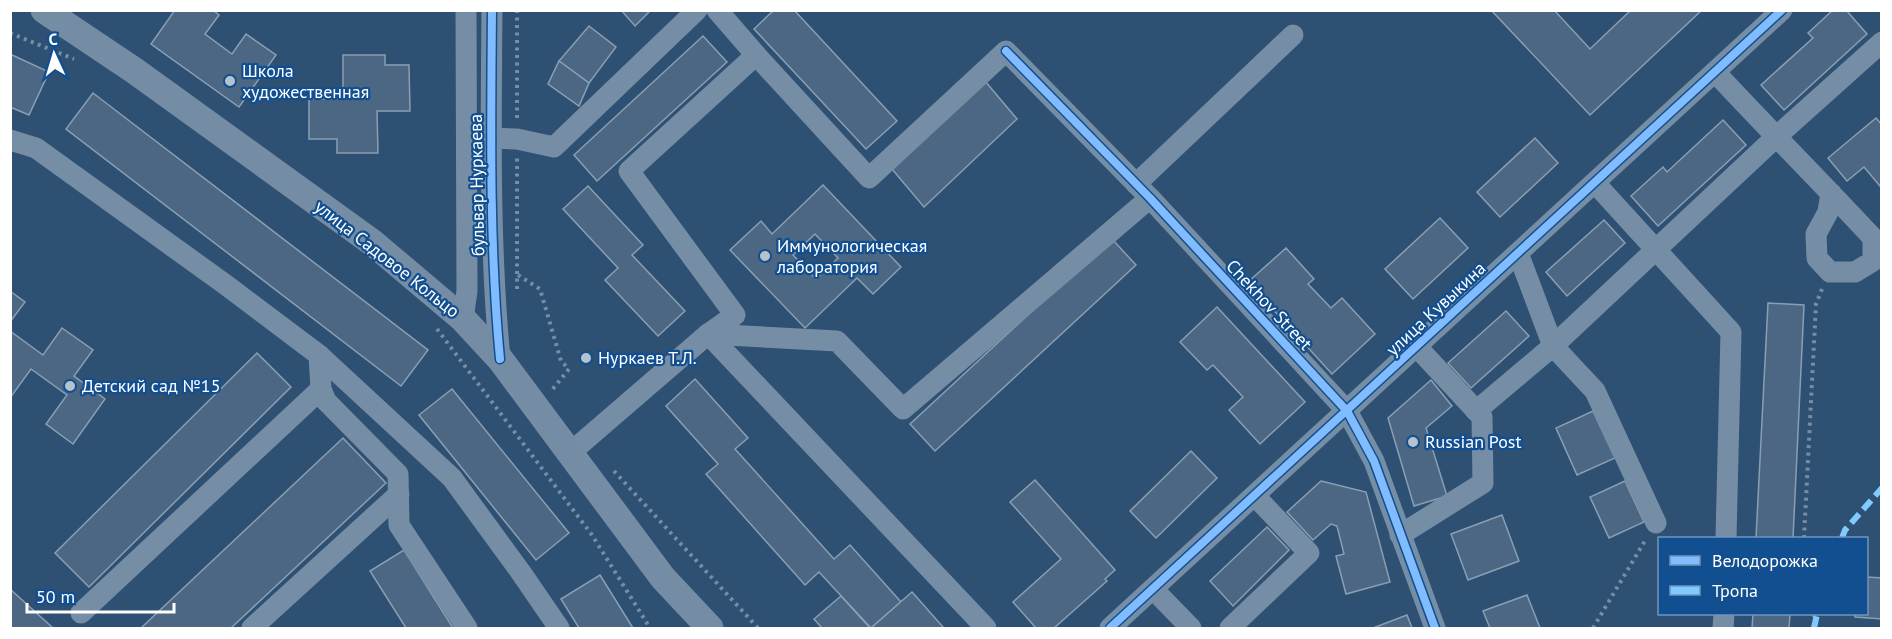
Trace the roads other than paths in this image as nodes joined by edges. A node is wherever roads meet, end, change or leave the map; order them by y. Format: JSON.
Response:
{"nodes":[{"id":1,"x":44,"y":10,"type":"edge"},
{"id":2,"x":466,"y":10,"type":"edge"},
{"id":3,"x":492,"y":10,"type":"edge"},
{"id":4,"x":697,"y":10,"type":"edge"},
{"id":5,"x":717,"y":10,"type":"edge"},
{"id":6,"x":1782,"y":10,"type":"edge"},
{"id":7,"x":1293,"y":35,"type":"dead end"},
{"id":8,"x":1881,"y":42,"type":"edge"},
{"id":9,"x":756,"y":55,"type":"junction"},
{"id":10,"x":1715,"y":72,"type":"junction"},
{"id":11,"x":1776,"y":136,"type":"junction"},
{"id":12,"x":490,"y":138,"type":"junction"},
{"id":13,"x":10,"y":140,"type":"edge"},
{"id":14,"x":1595,"y":183,"type":"junction"},
{"id":15,"x":1143,"y":191,"type":"junction"},
{"id":16,"x":1831,"y":193,"type":"junction"},
{"id":17,"x":1656,"y":250,"type":"junction"},
{"id":18,"x":1518,"y":254,"type":"junction"},
{"id":19,"x":1877,"y":262,"type":"edge"},
{"id":20,"x":463,"y":319,"type":"junction"},
{"id":21,"x":708,"y":334,"type":"junction"},
{"id":22,"x":1553,"y":346,"type":"junction"},
{"id":23,"x":1417,"y":347,"type":"junction"},
{"id":24,"x":319,"y":355,"type":"junction"},
{"id":25,"x":500,"y":359,"type":"junction"},
{"id":26,"x":321,"y":389,"type":"junction"},
{"id":27,"x":1347,"y":411,"type":"junction"},
{"id":28,"x":1476,"y":411,"type":"junction"},
{"id":29,"x":570,"y":453,"type":"junction"},
{"id":30,"x":399,"y":494,"type":"junction"},
{"id":31,"x":1255,"y":496,"type":"junction"},
{"id":32,"x":1656,"y":523,"type":"road end"},
{"id":33,"x":1400,"y":535,"type":"junction"},
{"id":34,"x":1726,"y":537,"type":"edge"},
{"id":35,"x":663,"y":578,"type":"junction"},
{"id":36,"x":1153,"y":589,"type":"junction"},
{"id":37,"x":81,"y":613,"type":"dead end"},
{"id":38,"x":252,"y":628,"type":"edge"},
{"id":39,"x":467,"y":628,"type":"edge"},
{"id":40,"x":558,"y":628,"type":"edge"},
{"id":41,"x":692,"y":628,"type":"edge"},
{"id":42,"x":710,"y":628,"type":"edge"},
{"id":43,"x":986,"y":628,"type":"edge"},
{"id":44,"x":1110,"y":628,"type":"edge"},
{"id":45,"x":1191,"y":628,"type":"edge"},
{"id":46,"x":1230,"y":628,"type":"edge"},
{"id":47,"x":1435,"y":628,"type":"edge"}],
"edges":[{"from":1,"to":20,"type":"main road","name":"улица Садовое Кольцо"},
{"from":2,"to":20,"type":"street","name":"бульвар Нуркаева"},
{"from":3,"to":12,"type":"street","name":"бульвар Нуркаева"},
{"from":4,"to":12,"type":"street"},
{"from":5,"to":9,"type":"street"},
{"from":6,"to":10,"type":"street","name":"улица Кувыкина"},
{"from":7,"to":15,"type":"street"},
{"from":8,"to":11,"type":"street"},
{"from":9,"to":15,"type":"street","name":"Chekhov Street"},
{"from":9,"to":21,"type":"street"},
{"from":10,"to":11,"type":"street"},
{"from":10,"to":14,"type":"street","name":"улица Кувыкина"},
{"from":11,"to":16,"type":"street"},
{"from":11,"to":17,"type":"street"},
{"from":12,"to":25,"type":"street","name":"бульвар Нуркаева"},
{"from":13,"to":24,"type":"street"},
{"from":14,"to":17,"type":"street"},
{"from":14,"to":18,"type":"street","name":"улица Кувыкина"},
{"from":15,"to":21,"type":"street"},
{"from":15,"to":27,"type":"street","name":"Chekhov Street"},
{"from":16,"to":19,"type":"street"},
{"from":16,"to":19,"type":"street"},
{"from":17,"to":22,"type":"street"},
{"from":17,"to":34,"type":"street"},
{"from":18,"to":22,"type":"street"},
{"from":18,"to":23,"type":"street","name":"улица Кувыкина"},
{"from":20,"to":25,"type":"main road","name":"улица Садовое Кольцо"},
{"from":21,"to":29,"type":"street"},
{"from":21,"to":43,"type":"street"},
{"from":22,"to":28,"type":"street"},
{"from":22,"to":32,"type":"street"},
{"from":23,"to":27,"type":"street","name":"улица Кувыкина"},
{"from":23,"to":28,"type":"street"},
{"from":24,"to":26,"type":"street"},
{"from":24,"to":40,"type":"street"},
{"from":25,"to":29,"type":"main road","name":"улица Садовое Кольцо"},
{"from":26,"to":30,"type":"street"},
{"from":26,"to":37,"type":"street"},
{"from":27,"to":31,"type":"street","name":"улица Кувыкина"},
{"from":27,"to":33,"type":"street","name":"Chekhov Street"},
{"from":28,"to":33,"type":"street"},
{"from":29,"to":35,"type":"main road","name":"улица Садовое Кольцо"},
{"from":30,"to":38,"type":"street"},
{"from":30,"to":39,"type":"street"},
{"from":31,"to":36,"type":"street","name":"улица Кувыкина"},
{"from":31,"to":46,"type":"street"},
{"from":33,"to":47,"type":"street","name":"Chekhov Street"},
{"from":35,"to":41,"type":"main road","name":"улица Садовое Кольцо"},
{"from":35,"to":42,"type":"main road","name":"улица Садовое Кольцо"},
{"from":36,"to":44,"type":"street","name":"улица Кувыкина"},
{"from":36,"to":45,"type":"street"}]}
